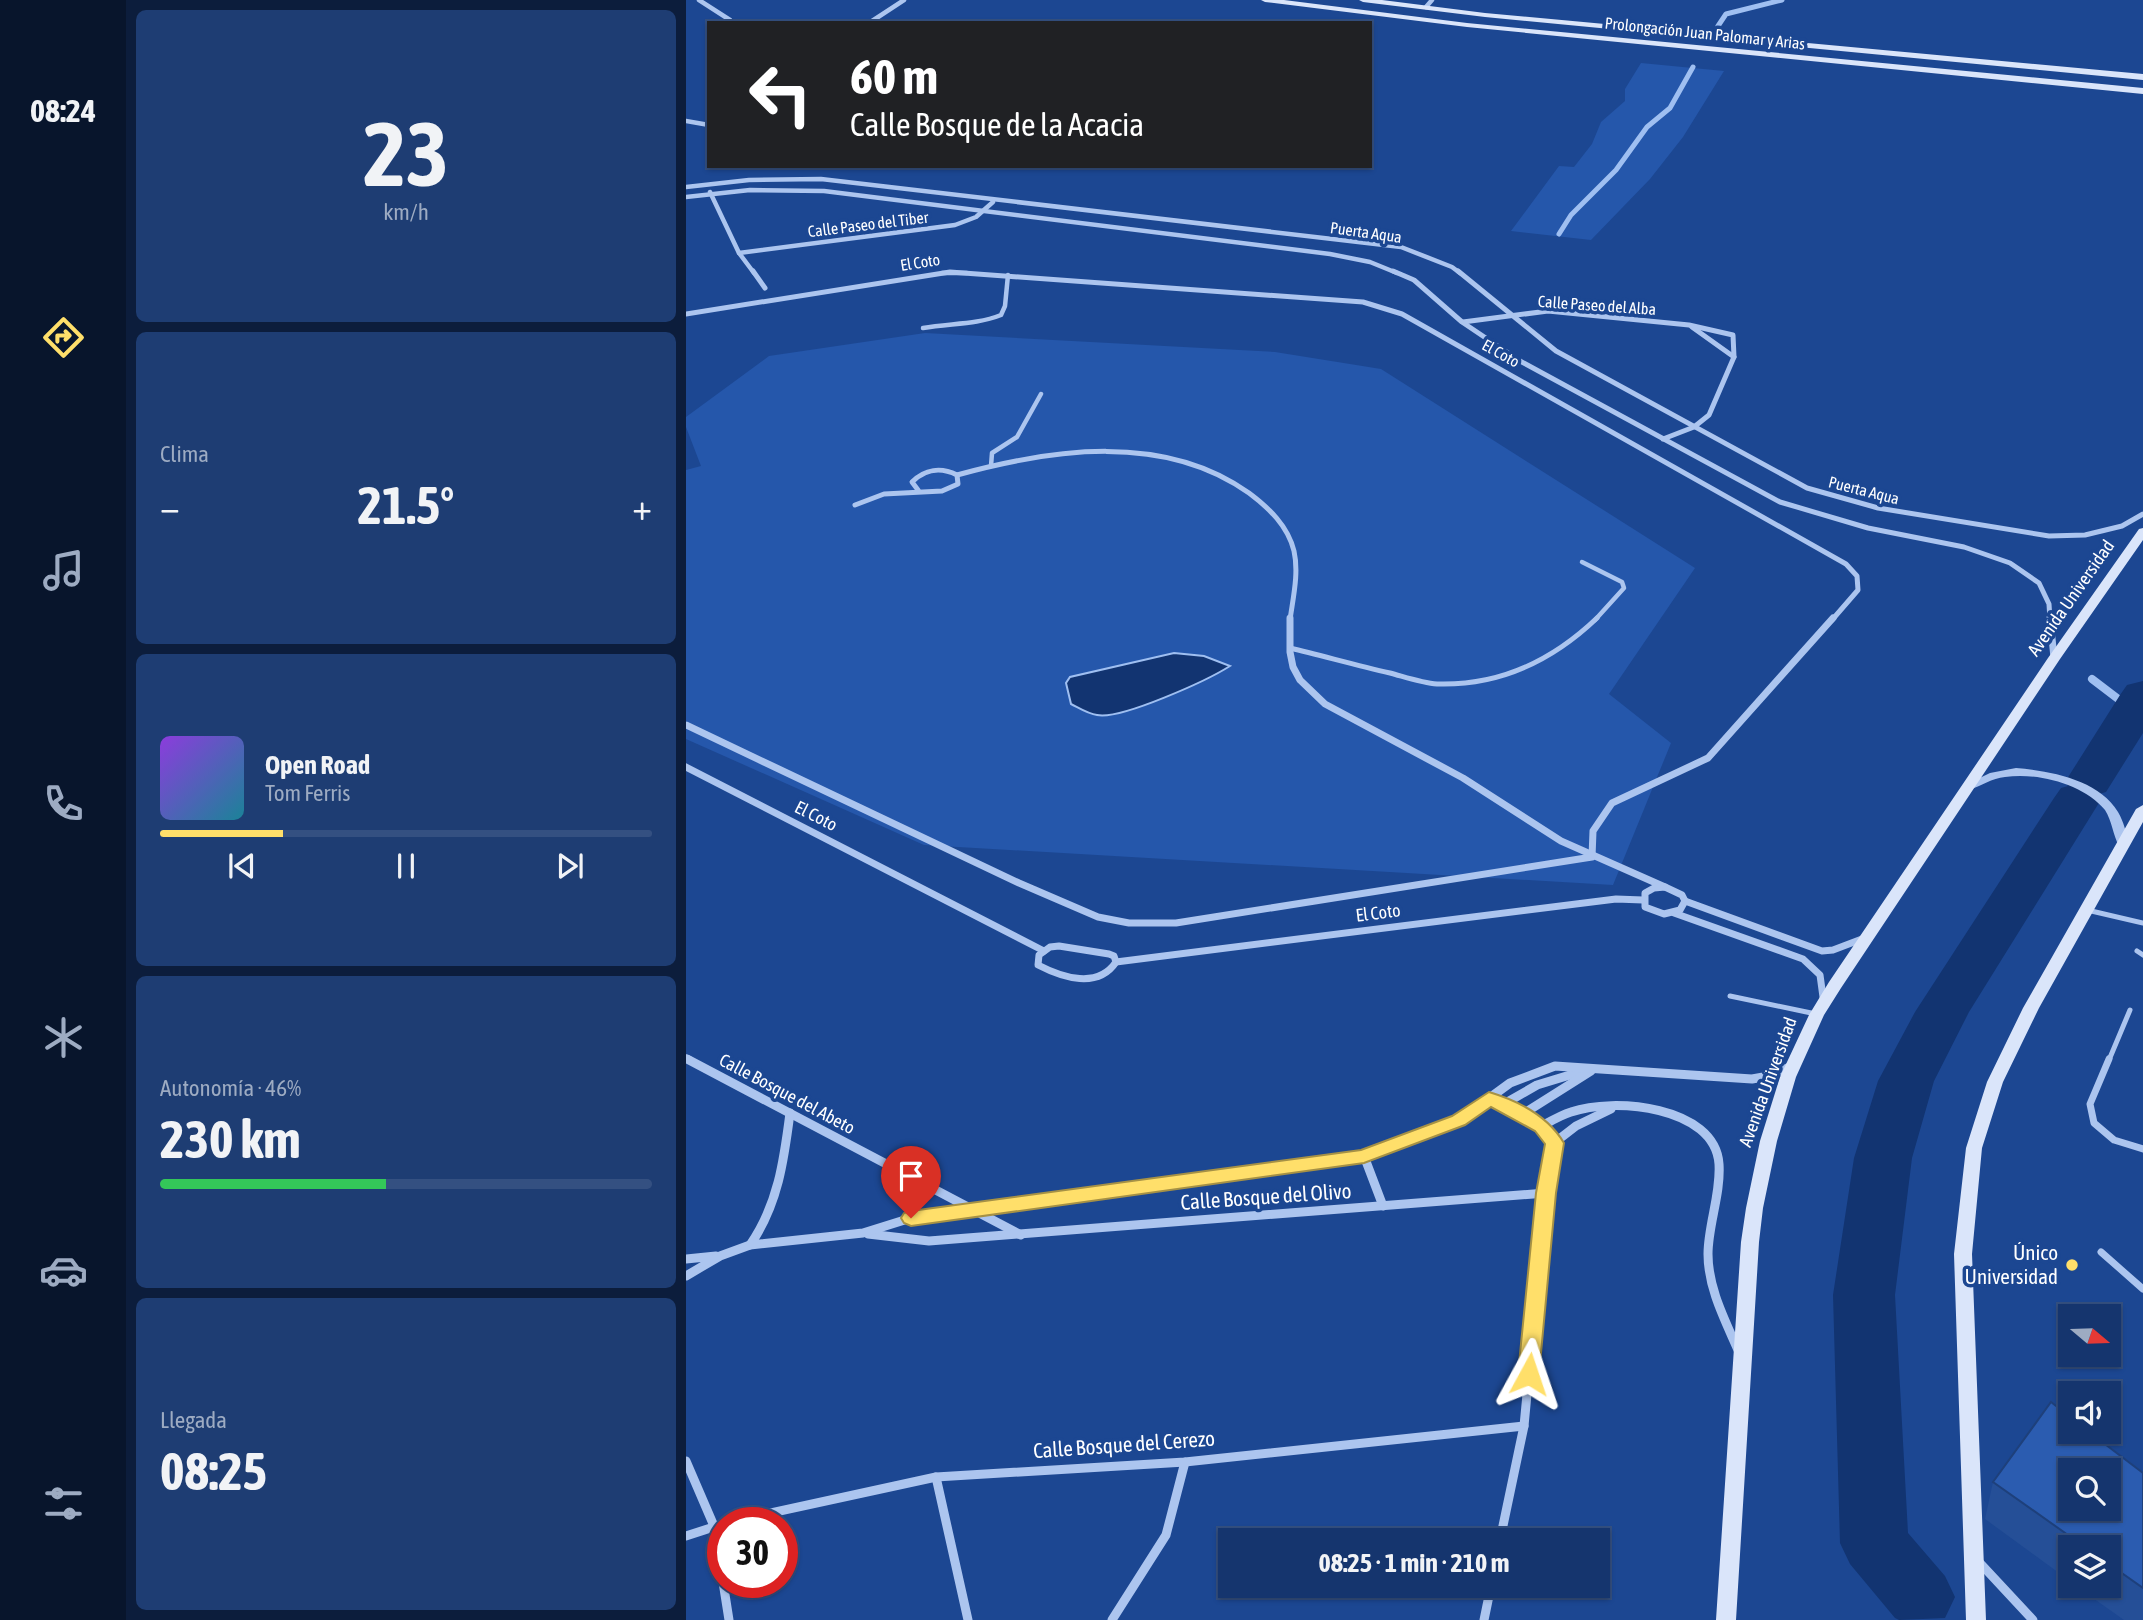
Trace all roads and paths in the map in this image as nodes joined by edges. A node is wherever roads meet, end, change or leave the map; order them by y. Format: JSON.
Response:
{"nodes":[{"id":1,"x":699,"y":0,"type":"edge"},
{"id":2,"x":904,"y":0,"type":"edge"},
{"id":3,"x":1265,"y":0,"type":"edge"},
{"id":4,"x":1363,"y":0,"type":"edge"},
{"id":5,"x":1429,"y":4,"type":"edge"},
{"id":6,"x":730,"y":20,"type":"dead end"},
{"id":7,"x":872,"y":21,"type":"edge"},
{"id":8,"x":1653,"y":30,"type":"junction"},
{"id":9,"x":1647,"y":41,"type":"junction"},
{"id":10,"x":2143,"y":77,"type":"edge"},
{"id":11,"x":2143,"y":91,"type":"edge"},
{"id":12,"x":686,"y":121,"type":"edge"},
{"id":13,"x":707,"y":125,"type":"edge"},
{"id":14,"x":709,"y":184,"type":"junction"},
{"id":15,"x":686,"y":187,"type":"edge"},
{"id":16,"x":711,"y":194,"type":"junction"},
{"id":17,"x":686,"y":197,"type":"edge"},
{"id":18,"x":993,"y":202,"type":"junction"},
{"id":19,"x":982,"y":212,"type":"junction"},
{"id":20,"x":739,"y":253,"type":"junction"},
{"id":21,"x":1008,"y":275,"type":"junction"},
{"id":22,"x":765,"y":288,"type":"dead end"},
{"id":23,"x":686,"y":314,"type":"edge"},
{"id":24,"x":1510,"y":315,"type":"junction"},
{"id":25,"x":1462,"y":322,"type":"junction"},
{"id":26,"x":1689,"y":325,"type":"junction"},
{"id":27,"x":923,"y":328,"type":"dead end"},
{"id":28,"x":1734,"y":357,"type":"junction"},
{"id":29,"x":1041,"y":394,"type":"dead end"},
{"id":30,"x":1694,"y":427,"type":"junction"},
{"id":31,"x":1663,"y":439,"type":"junction"},
{"id":32,"x":991,"y":466,"type":"junction"},
{"id":33,"x":957,"y":475,"type":"junction"},
{"id":34,"x":918,"y":490,"type":"junction"},
{"id":35,"x":855,"y":505,"type":"dead end"},
{"id":36,"x":2143,"y":514,"type":"edge"},
{"id":37,"x":2143,"y":532,"type":"edge"},
{"id":38,"x":1582,"y":562,"type":"dead end"},
{"id":39,"x":1290,"y":648,"type":"junction"},
{"id":40,"x":2054,"y":658,"type":"junction"},
{"id":41,"x":686,"y":725,"type":"edge"},
{"id":42,"x":686,"y":763,"type":"edge"},
{"id":43,"x":1969,"y":786,"type":"junction"},
{"id":44,"x":2143,"y":809,"type":"edge"},
{"id":45,"x":2123,"y":843,"type":"junction"},
{"id":46,"x":1592,"y":857,"type":"junction"},
{"id":47,"x":1665,"y":887,"type":"junction"},
{"id":48,"x":1643,"y":900,"type":"junction"},
{"id":49,"x":1685,"y":901,"type":"junction"},
{"id":50,"x":2087,"y":910,"type":"junction"},
{"id":51,"x":1674,"y":913,"type":"junction"},
{"id":52,"x":2143,"y":923,"type":"edge"},
{"id":53,"x":1869,"y":935,"type":"junction"},
{"id":54,"x":1044,"y":951,"type":"junction"},
{"id":55,"x":1116,"y":962,"type":"junction"},
{"id":56,"x":1730,"y":996,"type":"dead end"},
{"id":57,"x":1819,"y":1009,"type":"junction"},
{"id":58,"x":2130,"y":1010,"type":"dead end"},
{"id":59,"x":686,"y":1058,"type":"edge"},
{"id":60,"x":1794,"y":1065,"type":"junction"},
{"id":61,"x":1594,"y":1069,"type":"junction"},
{"id":62,"x":1489,"y":1098,"type":"junction"},
{"id":63,"x":1504,"y":1104,"type":"junction"},
{"id":64,"x":1629,"y":1105,"type":"junction"},
{"id":65,"x":790,"y":1113,"type":"junction"},
{"id":66,"x":1523,"y":1114,"type":"junction"},
{"id":67,"x":1542,"y":1126,"type":"junction"},
{"id":68,"x":1555,"y":1143,"type":"junction"},
{"id":69,"x":2143,"y":1149,"type":"edge"},
{"id":70,"x":1364,"y":1156,"type":"junction"},
{"id":71,"x":1546,"y":1193,"type":"junction"},
{"id":72,"x":1383,"y":1206,"type":"junction"},
{"id":73,"x":969,"y":1210,"type":"junction"},
{"id":74,"x":863,"y":1233,"type":"junction"},
{"id":75,"x":1021,"y":1236,"type":"junction"},
{"id":76,"x":750,"y":1245,"type":"junction"},
{"id":77,"x":2101,"y":1252,"type":"dead end"},
{"id":78,"x":720,"y":1256,"type":"junction"},
{"id":79,"x":686,"y":1259,"type":"edge"},
{"id":80,"x":686,"y":1276,"type":"edge"},
{"id":81,"x":2143,"y":1289,"type":"edge"},
{"id":82,"x":1743,"y":1360,"type":"junction"},
{"id":83,"x":1524,"y":1426,"type":"junction"},
{"id":84,"x":686,"y":1461,"type":"edge"},
{"id":85,"x":1185,"y":1462,"type":"junction"},
{"id":86,"x":936,"y":1477,"type":"junction"},
{"id":87,"x":709,"y":1507,"type":"edge"},
{"id":88,"x":798,"y":1507,"type":"edge"},
{"id":89,"x":707,"y":1528,"type":"edge"},
{"id":90,"x":1503,"y":1528,"type":"edge"},
{"id":91,"x":686,"y":1535,"type":"edge"},
{"id":92,"x":1974,"y":1555,"type":"junction"},
{"id":93,"x":726,"y":1598,"type":"edge"},
{"id":94,"x":1489,"y":1598,"type":"edge"},
{"id":95,"x":729,"y":1620,"type":"edge"},
{"id":96,"x":968,"y":1620,"type":"edge"},
{"id":97,"x":1112,"y":1620,"type":"edge"},
{"id":98,"x":1484,"y":1620,"type":"edge"},
{"id":99,"x":1726,"y":1620,"type":"edge"},
{"id":100,"x":1976,"y":1620,"type":"edge"},
{"id":101,"x":2033,"y":1620,"type":"edge"}],
"edges":[{"from":1,"to":6,"type":"street"},
{"from":2,"to":7,"type":"street"},
{"from":3,"to":9,"type":"main road","name":"Prolongación Juan Palomar y Arias"},
{"from":4,"to":5,"type":"main road","name":"Prolongación Juan Palomar y Arias"},
{"from":5,"to":8,"type":"main road","name":"Prolongación Juan Palomar y Arias"},
{"from":8,"to":9,"type":"main road"},
{"from":8,"to":10,"type":"main road","name":"Prolongación Juan Palomar y Arias"},
{"from":9,"to":11,"type":"main road","name":"Prolongación Juan Palomar y Arias"},
{"from":12,"to":13,"type":"street"},
{"from":14,"to":15,"type":"street","name":"Puerta Aqua"},
{"from":14,"to":16,"type":"street"},
{"from":14,"to":18,"type":"street","name":"Puerta Aqua"},
{"from":16,"to":17,"type":"street","name":"Puerta Aqua"},
{"from":16,"to":19,"type":"street","name":"Puerta Aqua"},
{"from":16,"to":20,"type":"street"},
{"from":18,"to":19,"type":"street","name":"Calle Paseo del Tiber"},
{"from":18,"to":24,"type":"street","name":"Puerta Aqua"},
{"from":19,"to":20,"type":"street","name":"Calle Paseo del Tiber"},
{"from":19,"to":25,"type":"street","name":"Puerta Aqua"},
{"from":20,"to":22,"type":"street"},
{"from":21,"to":23,"type":"street","name":"El Coto"},
{"from":21,"to":27,"type":"lane"},
{"from":21,"to":46,"type":"street","name":"El Coto"},
{"from":24,"to":25,"type":"street","name":"Calle Paseo del Alba"},
{"from":24,"to":26,"type":"street","name":"Calle Paseo del Alba"},
{"from":24,"to":30,"type":"street","name":"Puerta Aqua"},
{"from":25,"to":31,"type":"street","name":"Puerta Aqua"},
{"from":26,"to":28,"type":"street","name":"Calle Paseo del Alba"},
{"from":26,"to":28,"type":"street","name":"Calle Paseo del Alba"},
{"from":28,"to":30,"type":"street"},
{"from":29,"to":32,"type":"lane"},
{"from":30,"to":31,"type":"street"},
{"from":30,"to":36,"type":"street","name":"Puerta Aqua"},
{"from":31,"to":40,"type":"street","name":"Puerta Aqua"},
{"from":32,"to":33,"type":"street"},
{"from":32,"to":39,"type":"street"},
{"from":33,"to":34,"type":"street"},
{"from":33,"to":34,"type":"street"},
{"from":34,"to":35,"type":"street"},
{"from":37,"to":40,"type":"main road","name":"Avenida Universidad"},
{"from":38,"to":39,"type":"lane"},
{"from":39,"to":46,"type":"street"},
{"from":40,"to":43,"type":"main road","name":"Avenida Universidad"},
{"from":41,"to":46,"type":"street"},
{"from":42,"to":54,"type":"street","name":"El Coto"},
{"from":43,"to":45,"type":"street"},
{"from":43,"to":53,"type":"main road","name":"Avenida Universidad"},
{"from":44,"to":45,"type":"main road"},
{"from":45,"to":50,"type":"main road"},
{"from":46,"to":47,"type":"street"},
{"from":47,"to":48,"type":"street"},
{"from":47,"to":49,"type":"street"},
{"from":48,"to":51,"type":"street"},
{"from":48,"to":55,"type":"street","name":"El Coto"},
{"from":49,"to":51,"type":"street"},
{"from":49,"to":53,"type":"street"},
{"from":50,"to":52,"type":"lane"},
{"from":50,"to":92,"type":"main road"},
{"from":51,"to":57,"type":"street"},
{"from":53,"to":57,"type":"main road","name":"Avenida Universidad"},
{"from":54,"to":55,"type":"street"},
{"from":54,"to":55,"type":"street"},
{"from":56,"to":57,"type":"lane"},
{"from":57,"to":60,"type":"main road","name":"Avenida Universidad"},
{"from":58,"to":69,"type":"lane"},
{"from":59,"to":65,"type":"street","name":"Calle Bosque del Abeto"},
{"from":60,"to":61,"type":"street","name":"Calle Bosque del Olivo"},
{"from":60,"to":82,"type":"main road","name":"Avenida Universidad"},
{"from":61,"to":62,"type":"street","name":"Calle Bosque del Olivo"},
{"from":61,"to":63,"type":"street","name":"Calle Bosque del Olivo"},
{"from":61,"to":66,"type":"street"},
{"from":62,"to":63,"type":"street"},
{"from":62,"to":70,"type":"street","name":"Calle Bosque del Olivo"},
{"from":63,"to":66,"type":"street"},
{"from":64,"to":67,"type":"street"},
{"from":64,"to":68,"type":"street"},
{"from":64,"to":82,"type":"street"},
{"from":65,"to":73,"type":"street","name":"Calle Bosque del Abeto"},
{"from":65,"to":76,"type":"street"},
{"from":66,"to":67,"type":"street"},
{"from":67,"to":68,"type":"street"},
{"from":68,"to":71,"type":"street"},
{"from":70,"to":72,"type":"street"},
{"from":70,"to":73,"type":"street","name":"Calle Bosque del Olivo"},
{"from":71,"to":72,"type":"street","name":"Calle Bosque del Olivo"},
{"from":71,"to":83,"type":"street"},
{"from":72,"to":75,"type":"street","name":"Calle Bosque del Olivo"},
{"from":73,"to":74,"type":"street","name":"Calle Bosque del Olivo"},
{"from":73,"to":75,"type":"street","name":"Calle Bosque del Abeto"},
{"from":74,"to":75,"type":"street","name":"Calle Bosque del Olivo"},
{"from":74,"to":76,"type":"street","name":"Calle Bosque del Olivo"},
{"from":76,"to":78,"type":"street","name":"Calle Bosque del Olivo"},
{"from":77,"to":81,"type":"lane"},
{"from":78,"to":79,"type":"street","name":"Calle Bosque del Olivo"},
{"from":78,"to":80,"type":"street","name":"Calle Bosque del Olivo"},
{"from":82,"to":99,"type":"main road","name":"Avenida Universidad"},
{"from":83,"to":85,"type":"street","name":"Calle Bosque del Cerezo"},
{"from":83,"to":90,"type":"street"},
{"from":84,"to":87,"type":"street"},
{"from":85,"to":86,"type":"street","name":"Calle Bosque del Cerezo"},
{"from":85,"to":97,"type":"street"},
{"from":86,"to":88,"type":"street","name":"Calle Bosque del Cerezo"},
{"from":86,"to":96,"type":"street"},
{"from":89,"to":91,"type":"street"},
{"from":92,"to":100,"type":"main road"},
{"from":92,"to":101,"type":"street"},
{"from":93,"to":95,"type":"street"},
{"from":94,"to":98,"type":"street"}]}
